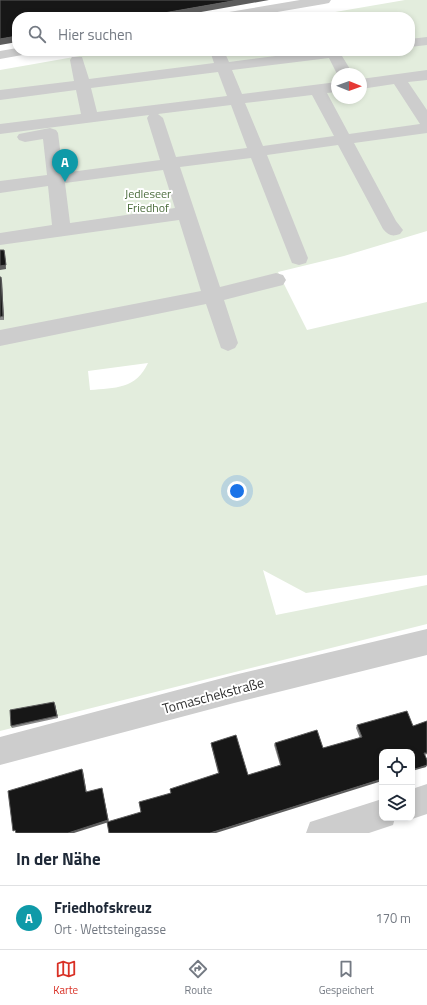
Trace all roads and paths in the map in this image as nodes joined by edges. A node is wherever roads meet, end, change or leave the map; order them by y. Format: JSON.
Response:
{"nodes":[{"id":1,"x":324,"y":0,"type":"edge"},
{"id":2,"x":290,"y":3,"type":"edge"},
{"id":3,"x":247,"y":12,"type":"edge"},
{"id":4,"x":427,"y":41,"type":"edge"},
{"id":5,"x":415,"y":42,"type":"edge"},
{"id":6,"x":12,"y":53,"type":"edge"},
{"id":7,"x":0,"y":55,"type":"edge"},
{"id":8,"x":219,"y":56,"type":"edge"},
{"id":9,"x":304,"y":56,"type":"edge"},
{"id":10,"x":335,"y":56,"type":"edge"},
{"id":11,"x":77,"y":60,"type":"dead end"},
{"id":12,"x":224,"y":67,"type":"junction"},
{"id":13,"x":342,"y":68,"type":"edge"},
{"id":14,"x":427,"y":75,"type":"edge"},
{"id":15,"x":398,"y":79,"type":"junction"},
{"id":16,"x":367,"y":83,"type":"edge"},
{"id":17,"x":82,"y":84,"type":"junction"},
{"id":18,"x":331,"y":88,"type":"edge"},
{"id":19,"x":317,"y":89,"type":"junction"},
{"id":20,"x":0,"y":95,"type":"edge"},
{"id":21,"x":238,"y":99,"type":"junction"},
{"id":22,"x":90,"y":118,"type":"junction"},
{"id":23,"x":155,"y":118,"type":"dead end"},
{"id":24,"x":427,"y":122,"type":"edge"},
{"id":25,"x":427,"y":128,"type":"edge"},
{"id":26,"x":0,"y":129,"type":"edge"},
{"id":27,"x":343,"y":139,"type":"junction"},
{"id":28,"x":0,"y":140,"type":"edge"},
{"id":29,"x":257,"y":151,"type":"junction"},
{"id":30,"x":169,"y":163,"type":"junction"},
{"id":31,"x":56,"y":179,"type":"junction"},
{"id":32,"x":0,"y":187,"type":"edge"},
{"id":33,"x":185,"y":213,"type":"junction"},
{"id":34,"x":62,"y":230,"type":"junction"},
{"id":35,"x":394,"y":230,"type":"dead end"},
{"id":36,"x":0,"y":239,"type":"edge"},
{"id":37,"x":299,"y":258,"type":"dead end"},
{"id":38,"x":276,"y":280,"type":"dead end"},
{"id":39,"x":212,"y":296,"type":"junction"},
{"id":40,"x":0,"y":338,"type":"edge"},
{"id":41,"x":228,"y":343,"type":"dead end"},
{"id":42,"x":427,"y":642,"type":"edge"},
{"id":43,"x":0,"y":751,"type":"edge"},
{"id":44,"x":427,"y":799,"type":"edge"},
{"id":45,"x":415,"y":803,"type":"edge"},
{"id":46,"x":379,"y":815,"type":"edge"},
{"id":47,"x":321,"y":833,"type":"edge"}],
"edges":[{"from":1,"to":2,"type":"street"},
{"from":2,"to":3,"type":"street"},
{"from":4,"to":5,"type":"street"},
{"from":6,"to":7,"type":"street"},
{"from":8,"to":12,"type":"street"},
{"from":9,"to":12,"type":"street"},
{"from":10,"to":13,"type":"street"},
{"from":11,"to":17,"type":"street"},
{"from":12,"to":17,"type":"street"},
{"from":12,"to":21,"type":"street"},
{"from":14,"to":15,"type":"street"},
{"from":15,"to":16,"type":"street"},
{"from":15,"to":24,"type":"street"},
{"from":17,"to":20,"type":"street"},
{"from":17,"to":22,"type":"street"},
{"from":18,"to":19,"type":"street"},
{"from":19,"to":21,"type":"street"},
{"from":19,"to":27,"type":"street"},
{"from":21,"to":22,"type":"street"},
{"from":21,"to":29,"type":"street"},
{"from":22,"to":26,"type":"street"},
{"from":23,"to":30,"type":"street"},
{"from":25,"to":27,"type":"street"},
{"from":27,"to":29,"type":"street"},
{"from":27,"to":35,"type":"street"},
{"from":28,"to":31,"type":"street"},
{"from":29,"to":30,"type":"street"},
{"from":29,"to":37,"type":"street"},
{"from":30,"to":31,"type":"street"},
{"from":30,"to":33,"type":"street"},
{"from":31,"to":32,"type":"street"},
{"from":31,"to":34,"type":"street"},
{"from":33,"to":34,"type":"street"},
{"from":33,"to":39,"type":"street"},
{"from":34,"to":36,"type":"street"},
{"from":38,"to":39,"type":"street"},
{"from":39,"to":40,"type":"street"},
{"from":39,"to":41,"type":"street"},
{"from":42,"to":43,"type":"street","name":"Tomaschekstraße"},
{"from":44,"to":45,"type":"street"},
{"from":46,"to":47,"type":"street"}]}
